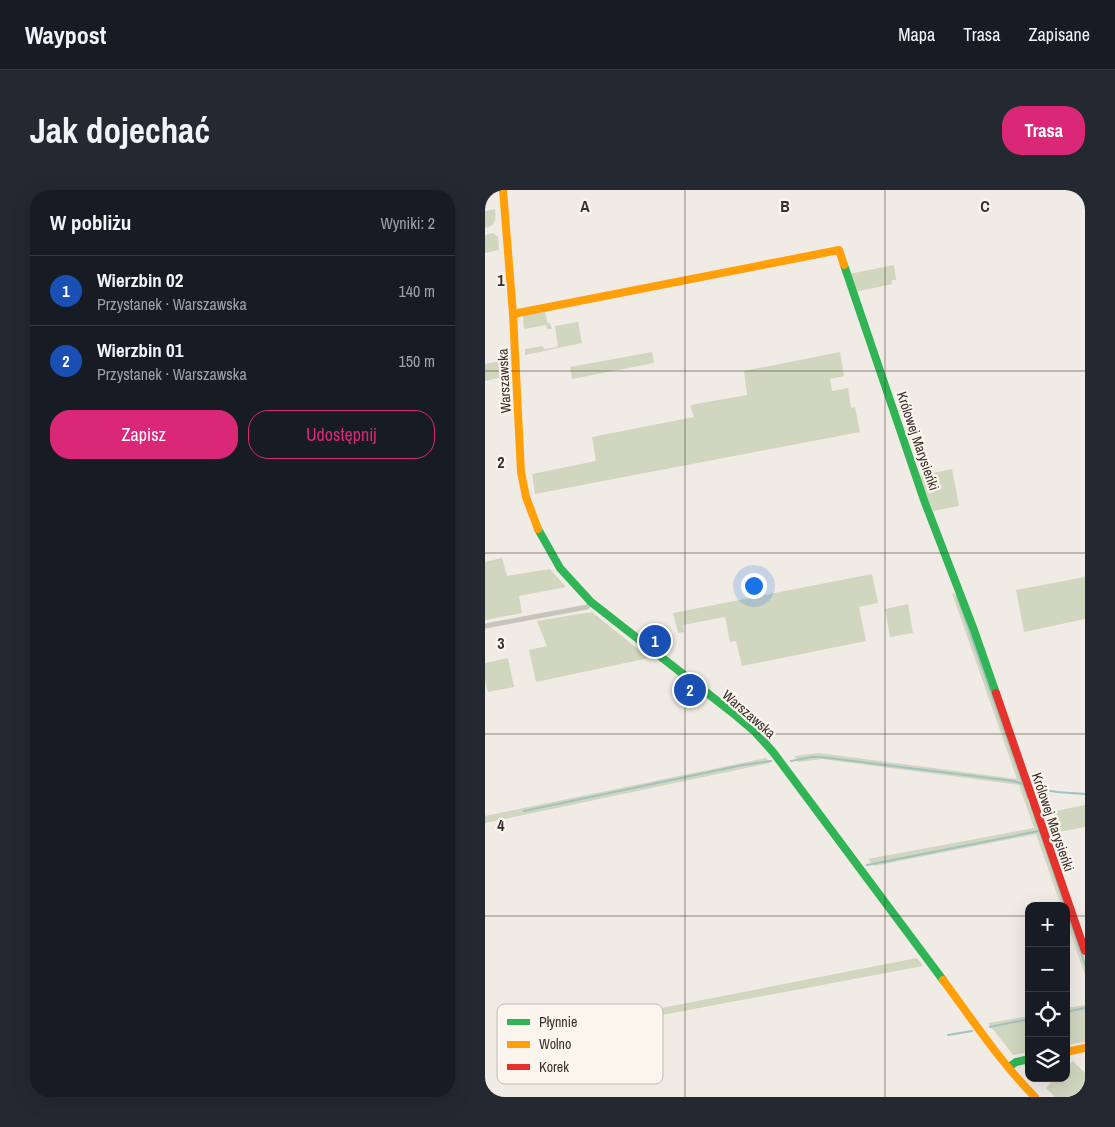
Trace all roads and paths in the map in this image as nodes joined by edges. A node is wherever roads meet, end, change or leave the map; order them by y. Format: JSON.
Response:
{"nodes":[{"id":1,"x":503,"y":190,"type":"edge"},
{"id":2,"x":513,"y":314,"type":"junction"},
{"id":3,"x":591,"y":602,"type":"junction"},
{"id":4,"x":485,"y":626,"type":"edge"},
{"id":5,"x":1085,"y":951,"type":"edge"},
{"id":6,"x":1085,"y":1048,"type":"edge"},
{"id":7,"x":1070,"y":1051,"type":"edge"},
{"id":8,"x":1025,"y":1060,"type":"edge"},
{"id":9,"x":1009,"y":1067,"type":"junction"},
{"id":10,"x":1035,"y":1097,"type":"edge"}],
"edges":[{"from":1,"to":2,"type":"main road","name":"Warszawska"},
{"from":2,"to":3,"type":"main road","name":"Warszawska"},
{"from":2,"to":5,"type":"main road","name":"Królowej Marysieńki"},
{"from":3,"to":4,"type":"street"},
{"from":3,"to":9,"type":"main road","name":"Warszawska"},
{"from":6,"to":7,"type":"main road"},
{"from":8,"to":9,"type":"main road"},
{"from":9,"to":10,"type":"main road","name":"Warszawska"}]}
